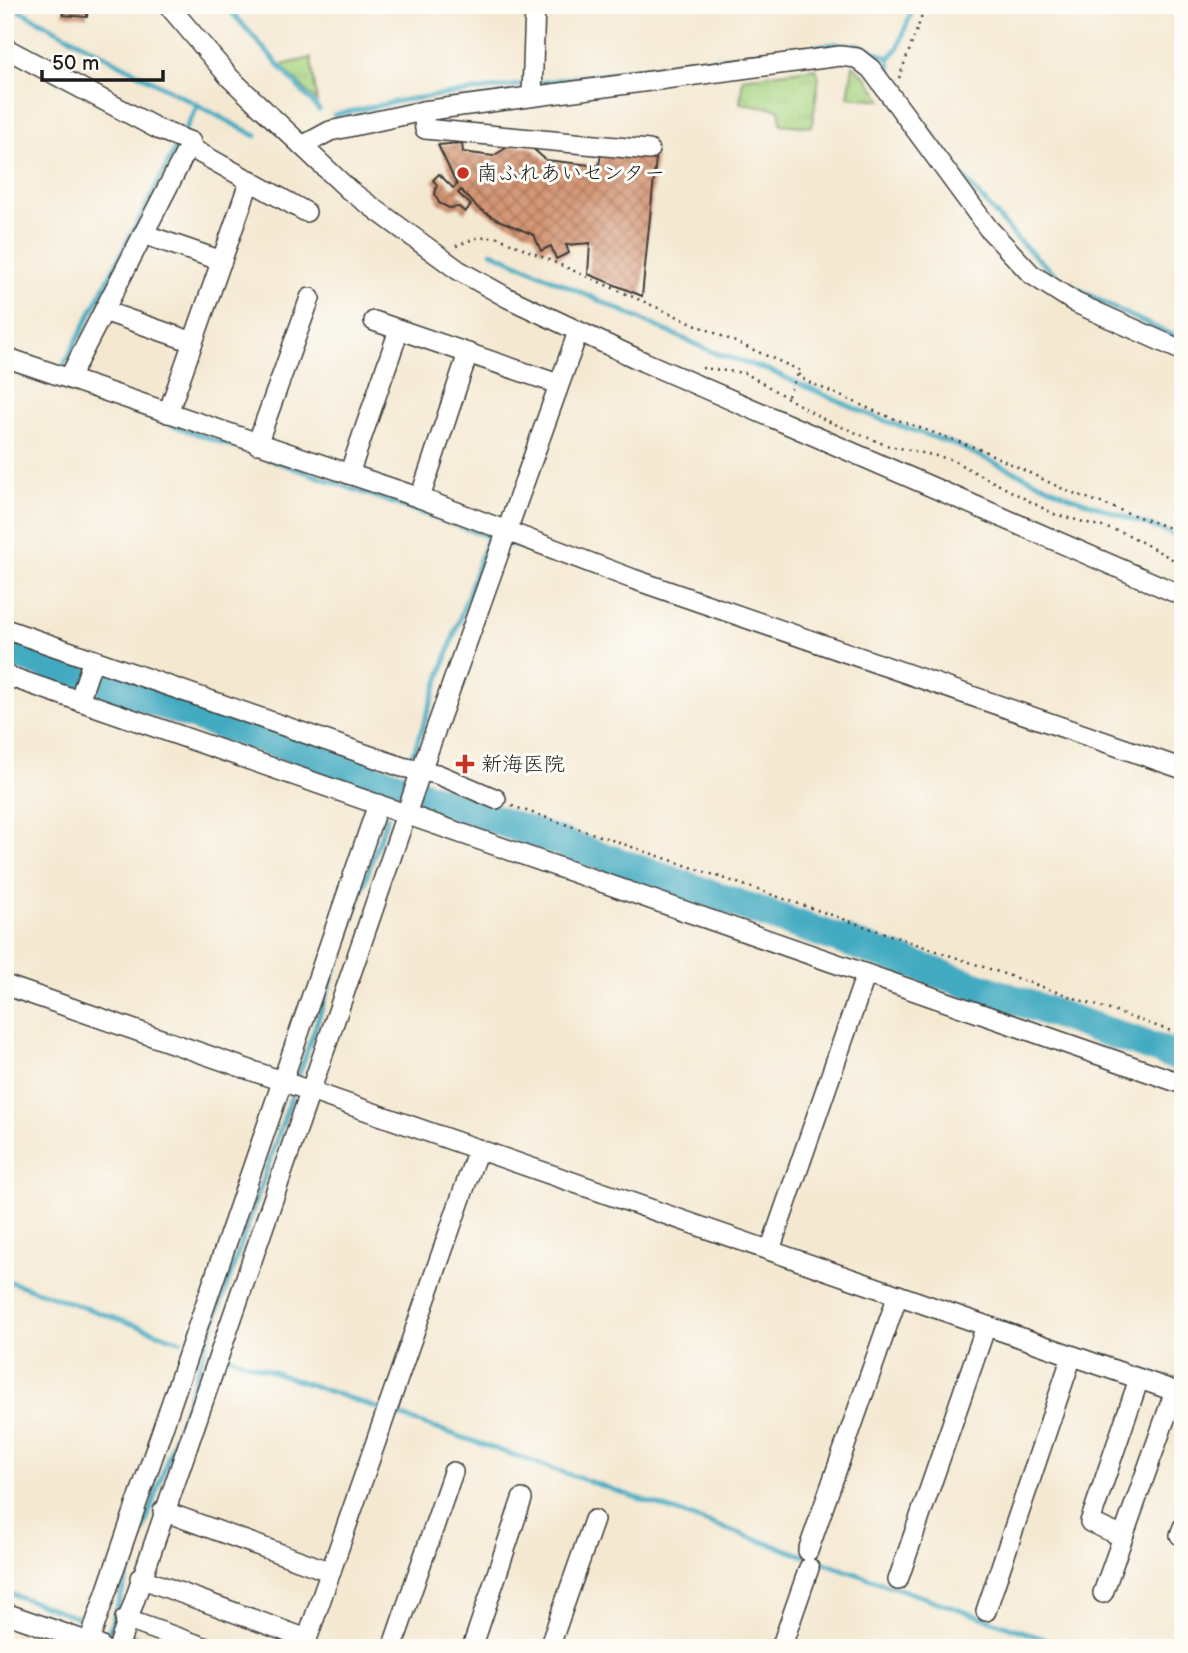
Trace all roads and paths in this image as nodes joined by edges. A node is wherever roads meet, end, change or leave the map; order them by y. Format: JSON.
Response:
{"nodes":[{"id":1,"x":168,"y":5,"type":"edge"},
{"id":2,"x":535,"y":5,"type":"edge"},
{"id":3,"x":926,"y":5,"type":"edge"},
{"id":4,"x":5,"y":48,"type":"edge"},
{"id":5,"x":899,"y":78,"type":"dead end"},
{"id":6,"x":531,"y":87,"type":"junction"},
{"id":7,"x":423,"y":111,"type":"junction"},
{"id":8,"x":185,"y":140,"type":"junction"},
{"id":9,"x":302,"y":146,"type":"junction"},
{"id":10,"x":649,"y":150,"type":"dead end"},
{"id":11,"x":250,"y":180,"type":"junction"},
{"id":12,"x":306,"y":212,"type":"dead end"},
{"id":13,"x":143,"y":234,"type":"junction"},
{"id":14,"x":449,"y":248,"type":"dead end"},
{"id":15,"x":222,"y":261,"type":"junction"},
{"id":16,"x":310,"y":298,"type":"dead end"},
{"id":17,"x":104,"y":311,"type":"junction"},
{"id":18,"x":374,"y":321,"type":"dead end"},
{"id":19,"x":398,"y":330,"type":"junction"},
{"id":20,"x":578,"y":332,"type":"junction"},
{"id":21,"x":193,"y":342,"type":"junction"},
{"id":22,"x":1183,"y":351,"type":"edge"},
{"id":23,"x":468,"y":353,"type":"junction"},
{"id":24,"x":5,"y":357,"type":"edge"},
{"id":25,"x":699,"y":368,"type":"dead end"},
{"id":26,"x":62,"y":376,"type":"junction"},
{"id":27,"x":797,"y":376,"type":"junction"},
{"id":28,"x":558,"y":384,"type":"junction"},
{"id":29,"x":788,"y":396,"type":"junction"},
{"id":30,"x":168,"y":413,"type":"junction"},
{"id":31,"x":257,"y":444,"type":"junction"},
{"id":32,"x":349,"y":474,"type":"junction"},
{"id":33,"x":420,"y":498,"type":"junction"},
{"id":34,"x":1183,"y":533,"type":"edge"},
{"id":35,"x":503,"y":539,"type":"junction"},
{"id":36,"x":1183,"y":565,"type":"edge"},
{"id":37,"x":1183,"y":596,"type":"edge"},
{"id":38,"x":5,"y":629,"type":"edge"},
{"id":39,"x":92,"y":663,"type":"junction"},
{"id":40,"x":5,"y":675,"type":"edge"},
{"id":41,"x":81,"y":695,"type":"junction"},
{"id":42,"x":1183,"y":769,"type":"edge"},
{"id":43,"x":420,"y":773,"type":"junction"},
{"id":44,"x":496,"y":799,"type":"joint"},
{"id":45,"x":377,"y":804,"type":"junction"},
{"id":46,"x":409,"y":808,"type":"junction"},
{"id":47,"x":866,"y":974,"type":"junction"},
{"id":48,"x":5,"y":985,"type":"edge"},
{"id":49,"x":1183,"y":1035,"type":"edge"},
{"id":50,"x":292,"y":1081,"type":"junction"},
{"id":51,"x":1183,"y":1084,"type":"edge"},
{"id":52,"x":478,"y":1149,"type":"junction"},
{"id":53,"x":771,"y":1245,"type":"junction"},
{"id":54,"x":898,"y":1295,"type":"junction"},
{"id":55,"x":986,"y":1326,"type":"junction"},
{"id":56,"x":1072,"y":1356,"type":"junction"},
{"id":57,"x":1139,"y":1379,"type":"junction"},
{"id":58,"x":1179,"y":1393,"type":"edge"},
{"id":59,"x":453,"y":1472,"type":"dead end"},
{"id":60,"x":522,"y":1499,"type":"dead end"},
{"id":61,"x":163,"y":1511,"type":"junction"},
{"id":62,"x":594,"y":1520,"type":"dead end"},
{"id":63,"x":1123,"y":1537,"type":"junction"},
{"id":64,"x":331,"y":1572,"type":"junction"},
{"id":65,"x":140,"y":1578,"type":"junction"},
{"id":66,"x":898,"y":1580,"type":"dead end"},
{"id":67,"x":1103,"y":1593,"type":"dead end"},
{"id":68,"x":986,"y":1611,"type":"dead end"},
{"id":69,"x":5,"y":1613,"type":"edge"},
{"id":70,"x":108,"y":1635,"type":"edge"},
{"id":71,"x":306,"y":1643,"type":"edge"},
{"id":72,"x":207,"y":1648,"type":"edge"},
{"id":73,"x":392,"y":1648,"type":"edge"},
{"id":74,"x":472,"y":1648,"type":"edge"},
{"id":75,"x":549,"y":1648,"type":"edge"},
{"id":76,"x":781,"y":1648,"type":"edge"}],
"edges":[{"from":1,"to":9,"type":"street"},
{"from":2,"to":6,"type":"street"},
{"from":3,"to":5,"type":"path"},
{"from":4,"to":8,"type":"street"},
{"from":6,"to":7,"type":"street"},
{"from":6,"to":22,"type":"street"},
{"from":7,"to":9,"type":"street"},
{"from":7,"to":10,"type":"street"},
{"from":8,"to":11,"type":"street"},
{"from":8,"to":13,"type":"street"},
{"from":9,"to":20,"type":"street"},
{"from":11,"to":12,"type":"street"},
{"from":11,"to":15,"type":"street"},
{"from":13,"to":15,"type":"street"},
{"from":13,"to":17,"type":"street"},
{"from":14,"to":27,"type":"path"},
{"from":15,"to":21,"type":"street"},
{"from":16,"to":31,"type":"street"},
{"from":17,"to":21,"type":"street"},
{"from":17,"to":26,"type":"street"},
{"from":18,"to":19,"type":"street"},
{"from":19,"to":23,"type":"street"},
{"from":19,"to":32,"type":"street"},
{"from":20,"to":28,"type":"street"},
{"from":20,"to":37,"type":"street"},
{"from":21,"to":30,"type":"street"},
{"from":23,"to":28,"type":"street"},
{"from":23,"to":33,"type":"street"},
{"from":24,"to":26,"type":"street"},
{"from":25,"to":29,"type":"path"},
{"from":26,"to":30,"type":"street"},
{"from":27,"to":29,"type":"path"},
{"from":27,"to":34,"type":"path"},
{"from":28,"to":35,"type":"street"},
{"from":29,"to":36,"type":"path"},
{"from":30,"to":31,"type":"street"},
{"from":31,"to":32,"type":"street"},
{"from":32,"to":33,"type":"street"},
{"from":33,"to":35,"type":"street"},
{"from":35,"to":42,"type":"street"},
{"from":35,"to":43,"type":"street"},
{"from":38,"to":39,"type":"street"},
{"from":39,"to":41,"type":"street"},
{"from":39,"to":43,"type":"street"},
{"from":40,"to":41,"type":"street"},
{"from":41,"to":45,"type":"street"},
{"from":43,"to":44,"type":"street"},
{"from":43,"to":46,"type":"street"},
{"from":44,"to":49,"type":"path"},
{"from":45,"to":46,"type":"street"},
{"from":45,"to":50,"type":"street"},
{"from":46,"to":47,"type":"street"},
{"from":46,"to":50,"type":"street"},
{"from":47,"to":51,"type":"street"},
{"from":47,"to":53,"type":"street"},
{"from":48,"to":50,"type":"street"},
{"from":50,"to":52,"type":"street"},
{"from":50,"to":61,"type":"street"},
{"from":50,"to":70,"type":"street"},
{"from":52,"to":53,"type":"street"},
{"from":52,"to":64,"type":"street"},
{"from":53,"to":54,"type":"street"},
{"from":54,"to":55,"type":"street"},
{"from":54,"to":76,"type":"street"},
{"from":55,"to":56,"type":"street"},
{"from":55,"to":66,"type":"street"},
{"from":56,"to":57,"type":"street"},
{"from":56,"to":68,"type":"street"},
{"from":57,"to":58,"type":"street"},
{"from":57,"to":63,"type":"street"},
{"from":58,"to":63,"type":"street"},
{"from":59,"to":73,"type":"street"},
{"from":60,"to":74,"type":"street"},
{"from":61,"to":64,"type":"street"},
{"from":61,"to":65,"type":"street"},
{"from":62,"to":75,"type":"street"},
{"from":63,"to":67,"type":"street"},
{"from":64,"to":71,"type":"street"},
{"from":65,"to":70,"type":"street"},
{"from":65,"to":71,"type":"street"},
{"from":69,"to":70,"type":"street"},
{"from":70,"to":72,"type":"street"}]}
